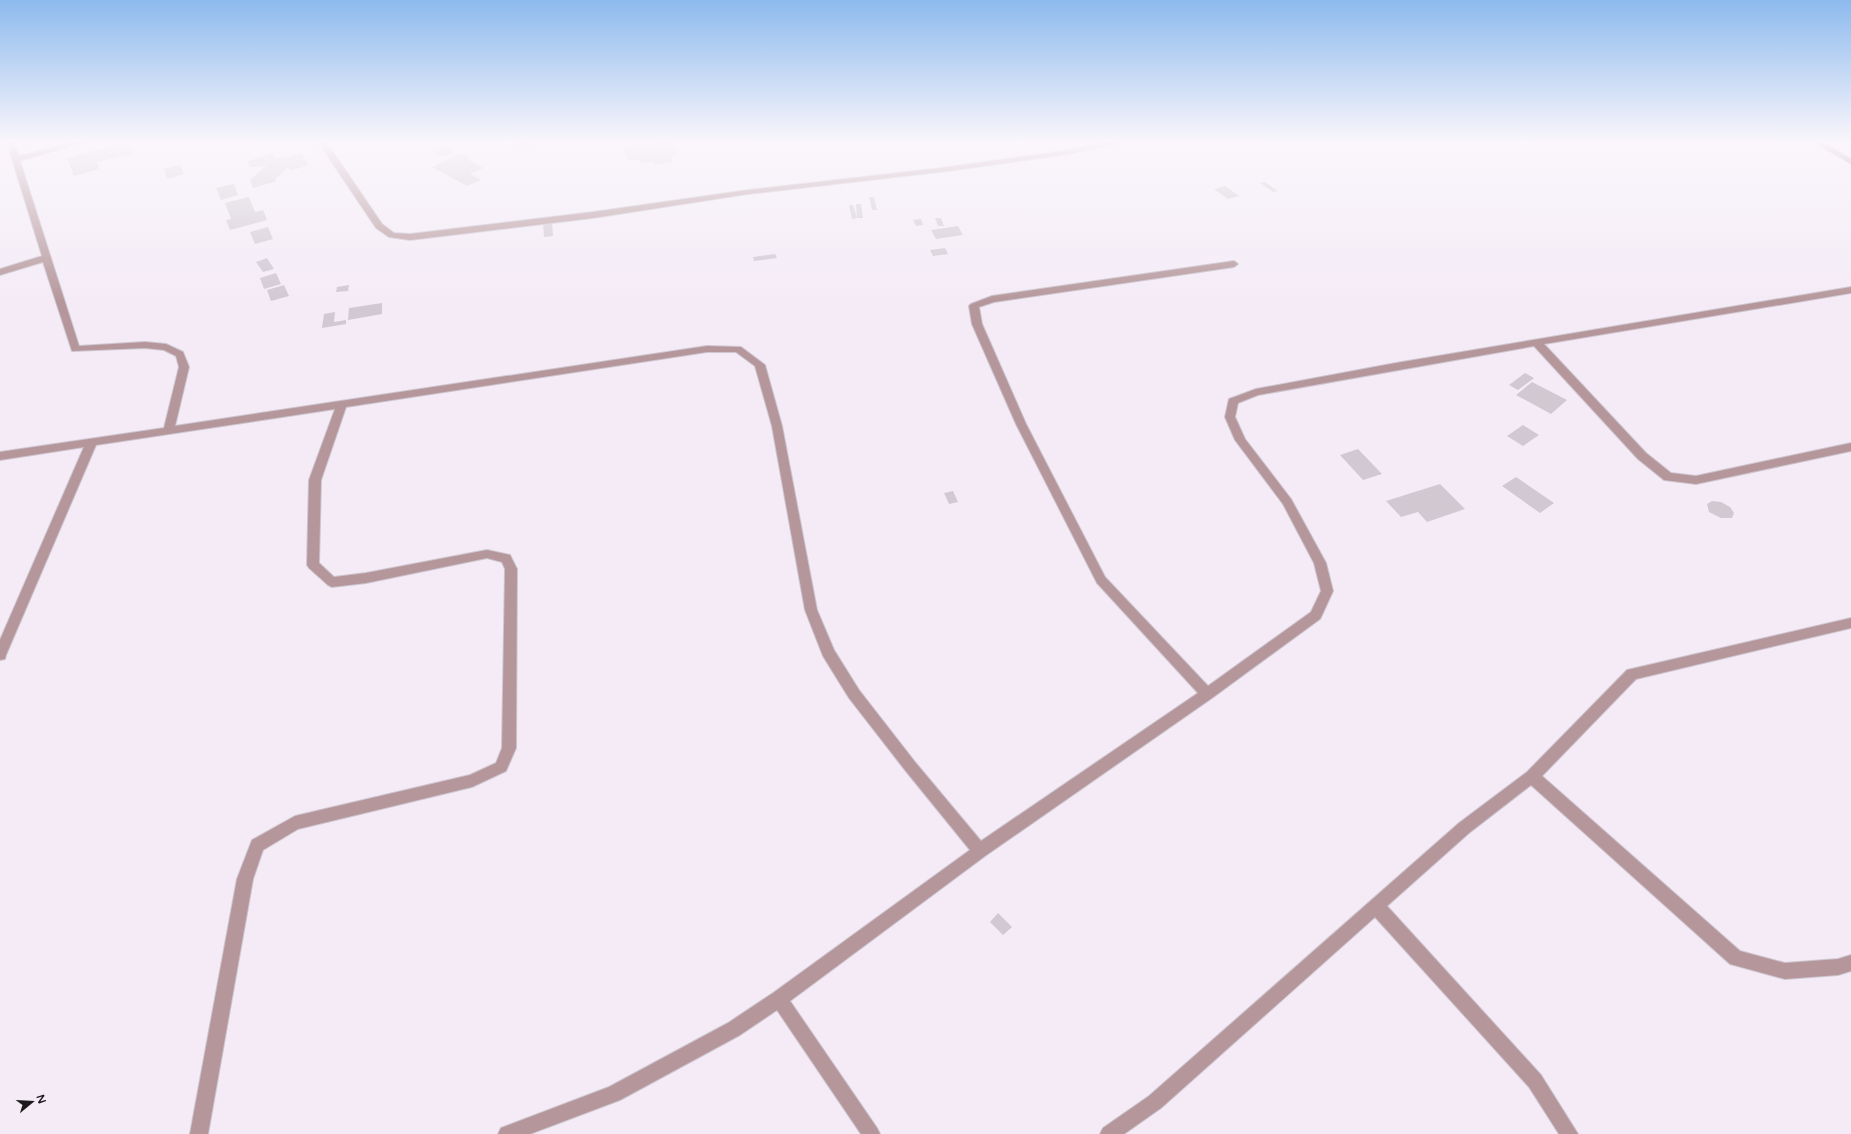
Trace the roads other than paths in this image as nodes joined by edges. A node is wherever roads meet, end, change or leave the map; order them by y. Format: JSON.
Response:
{"nodes":[{"id":1,"x":28,"y":196,"type":"edge"},
{"id":2,"x":359,"y":196,"type":"edge"},
{"id":3,"x":722,"y":196,"type":"edge"},
{"id":4,"x":46,"y":258,"type":"junction"},
{"id":5,"x":1234,"y":264,"type":"dead end"},
{"id":6,"x":0,"y":272,"type":"edge"},
{"id":7,"x":1851,"y":290,"type":"edge"},
{"id":8,"x":1536,"y":342,"type":"junction"},
{"id":9,"x":342,"y":405,"type":"junction"},
{"id":10,"x":168,"y":431,"type":"junction"},
{"id":11,"x":92,"y":442,"type":"junction"},
{"id":12,"x":1851,"y":447,"type":"edge"},
{"id":13,"x":0,"y":456,"type":"edge"},
{"id":14,"x":1851,"y":623,"type":"edge"},
{"id":15,"x":0,"y":655,"type":"edge"},
{"id":16,"x":1207,"y":694,"type":"junction"},
{"id":17,"x":1532,"y":776,"type":"junction"},
{"id":18,"x":980,"y":851,"type":"junction"},
{"id":19,"x":1376,"y":906,"type":"junction"},
{"id":20,"x":1851,"y":963,"type":"edge"},
{"id":21,"x":779,"y":999,"type":"junction"},
{"id":22,"x":199,"y":1134,"type":"edge"},
{"id":23,"x":507,"y":1134,"type":"edge"},
{"id":24,"x":871,"y":1134,"type":"edge"},
{"id":25,"x":1109,"y":1134,"type":"edge"},
{"id":26,"x":1569,"y":1134,"type":"edge"}],
"edges":[{"from":1,"to":4,"type":"street"},
{"from":2,"to":3,"type":"street"},
{"from":4,"to":6,"type":"street"},
{"from":4,"to":10,"type":"street"},
{"from":5,"to":16,"type":"street"},
{"from":7,"to":8,"type":"street"},
{"from":8,"to":12,"type":"street"},
{"from":8,"to":16,"type":"street"},
{"from":9,"to":10,"type":"street"},
{"from":9,"to":18,"type":"street"},
{"from":9,"to":22,"type":"street"},
{"from":10,"to":11,"type":"street"},
{"from":11,"to":13,"type":"street"},
{"from":11,"to":15,"type":"street"},
{"from":14,"to":17,"type":"street"},
{"from":16,"to":18,"type":"street"},
{"from":17,"to":19,"type":"street"},
{"from":17,"to":20,"type":"street"},
{"from":18,"to":21,"type":"street"},
{"from":19,"to":25,"type":"street"},
{"from":19,"to":26,"type":"street"},
{"from":21,"to":23,"type":"street"},
{"from":21,"to":24,"type":"street"}]}
